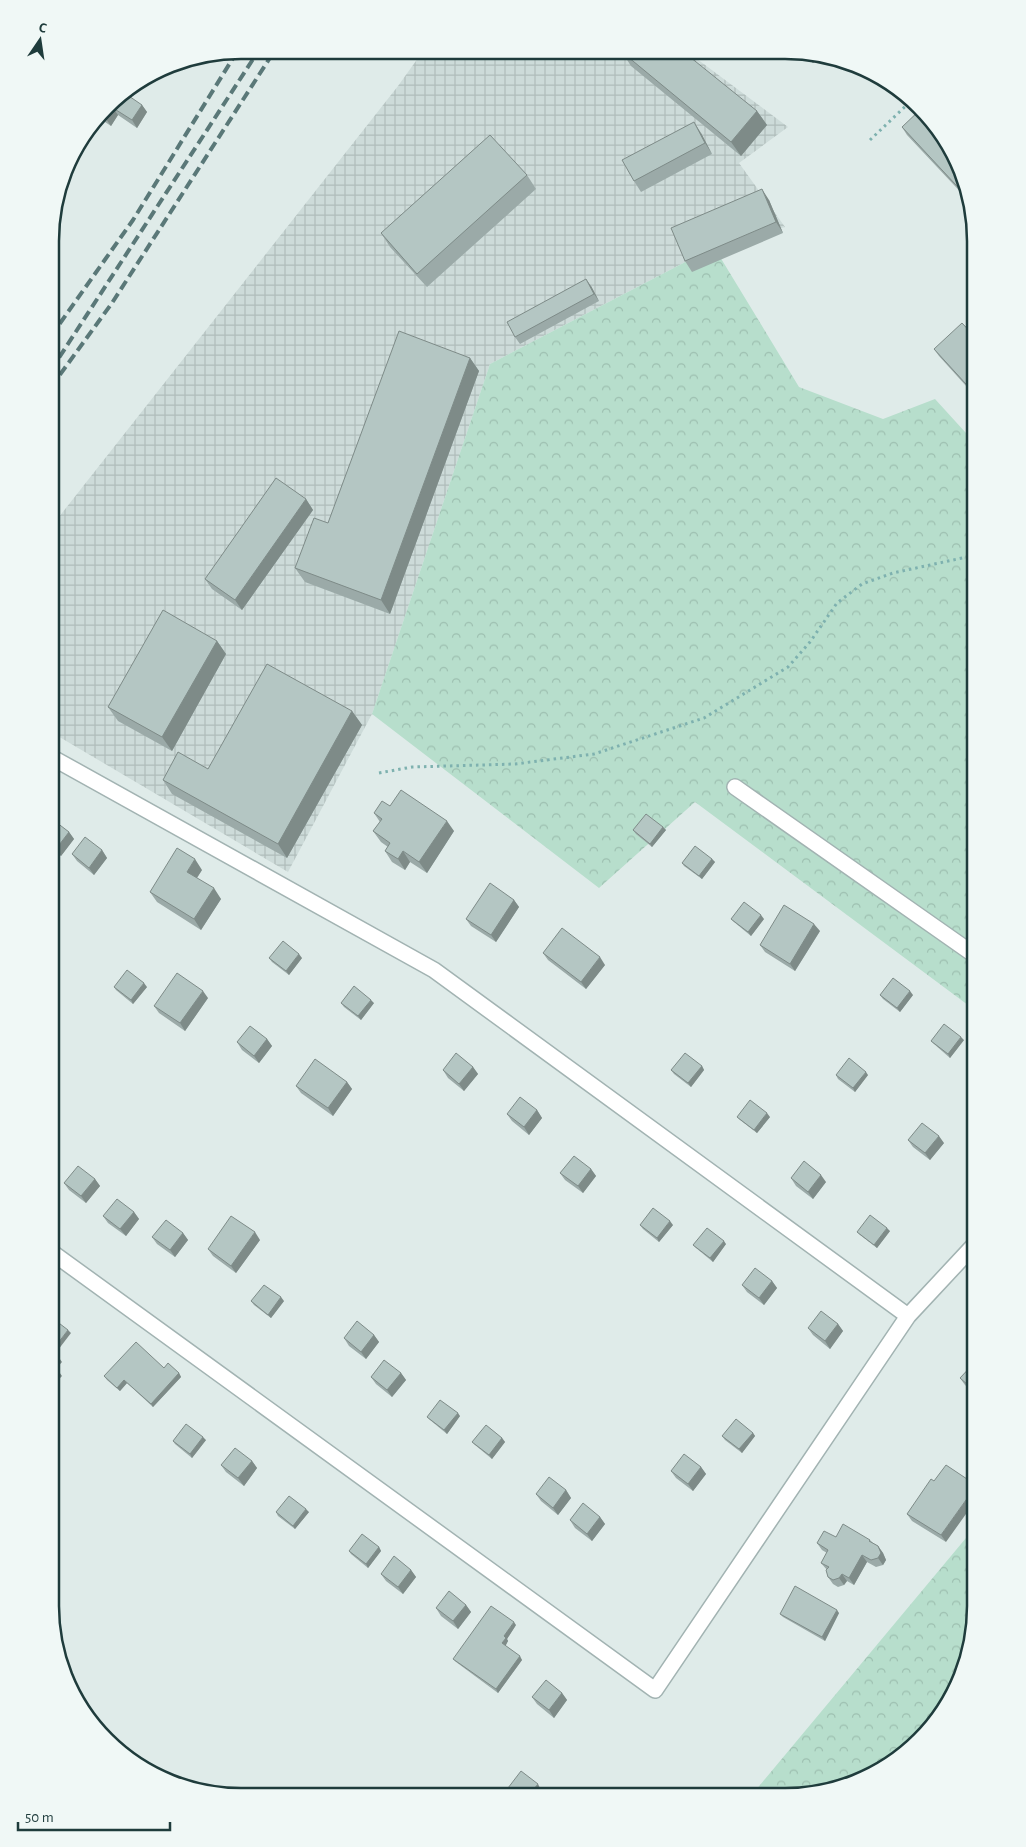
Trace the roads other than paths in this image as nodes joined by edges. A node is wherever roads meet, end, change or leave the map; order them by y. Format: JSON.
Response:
{"nodes":[{"id":1,"x":59,"y":761,"type":"edge"},
{"id":2,"x":735,"y":787,"type":"dead end"},
{"id":3,"x":967,"y":950,"type":"edge"},
{"id":4,"x":967,"y":1253,"type":"edge"},
{"id":5,"x":59,"y":1259,"type":"edge"},
{"id":6,"x":908,"y":1316,"type":"junction"}],
"edges":[{"from":1,"to":6,"type":"street"},
{"from":2,"to":3,"type":"street"},
{"from":4,"to":6,"type":"street"},
{"from":5,"to":6,"type":"street"}]}
